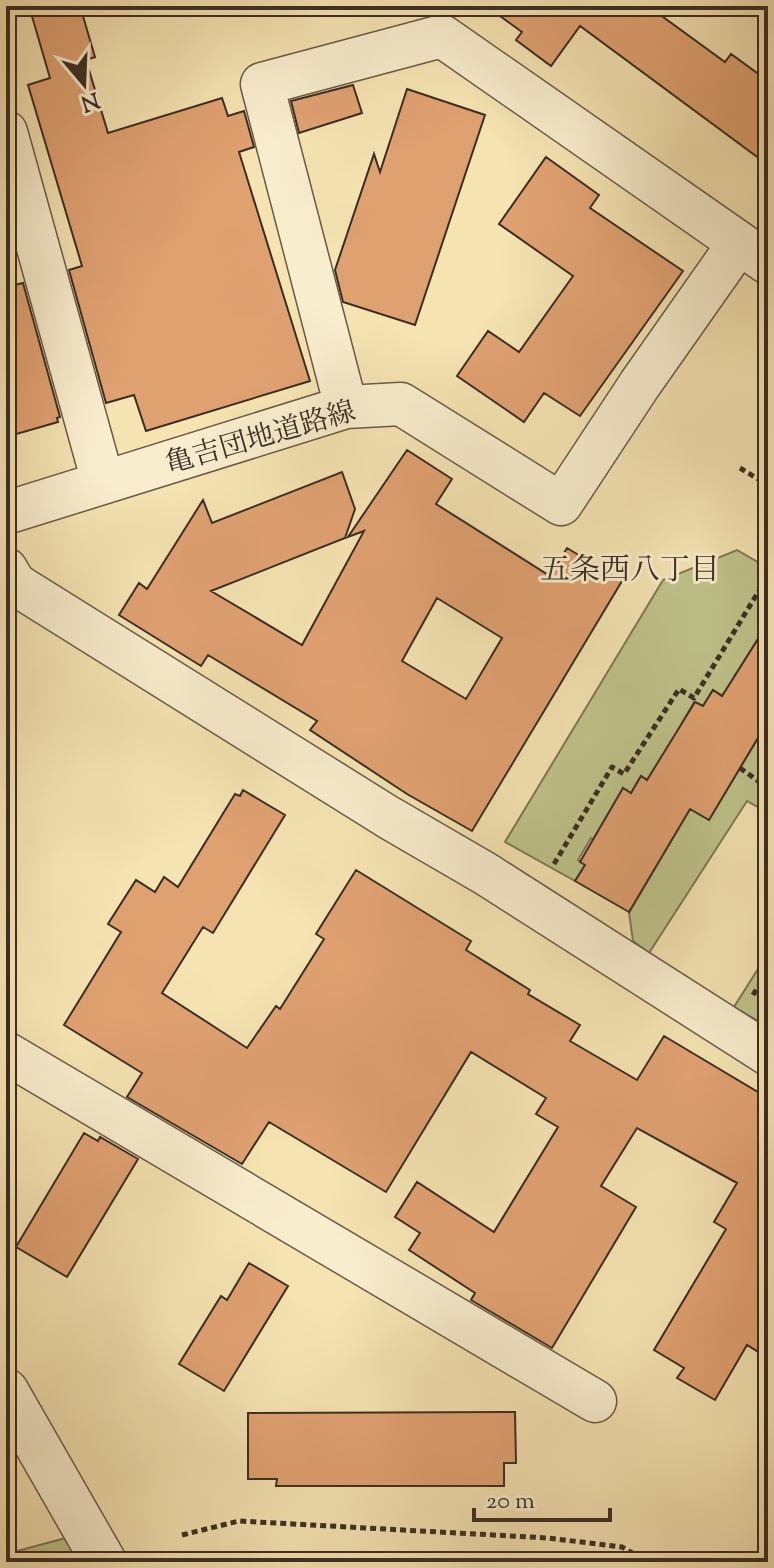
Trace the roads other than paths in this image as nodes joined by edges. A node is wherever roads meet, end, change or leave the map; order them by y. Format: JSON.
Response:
{"nodes":[{"id":1,"x":6,"y":132,"type":"edge"},
{"id":2,"x":754,"y":253,"type":"edge"},
{"id":3,"x":346,"y":407,"type":"junction"},
{"id":4,"x":103,"y":482,"type":"junction"},
{"id":5,"x":6,"y":513,"type":"edge"},
{"id":6,"x":6,"y":569,"type":"edge"},
{"id":7,"x":6,"y":1053,"type":"edge"},
{"id":8,"x":768,"y":1054,"type":"edge"},
{"id":9,"x":6,"y":1391,"type":"edge"},
{"id":10,"x":595,"y":1401,"type":"dead end"},
{"id":11,"x":104,"y":1562,"type":"edge"}],
"edges":[{"from":1,"to":4,"type":"street"},
{"from":2,"to":3,"type":"street","name":"亀吉団地道路線"},
{"from":2,"to":3,"type":"street"},
{"from":3,"to":4,"type":"street","name":"亀吉団地道路線"},
{"from":4,"to":5,"type":"street","name":"亀吉団地道路線"},
{"from":6,"to":8,"type":"street"},
{"from":7,"to":10,"type":"street"},
{"from":9,"to":11,"type":"street"}]}
